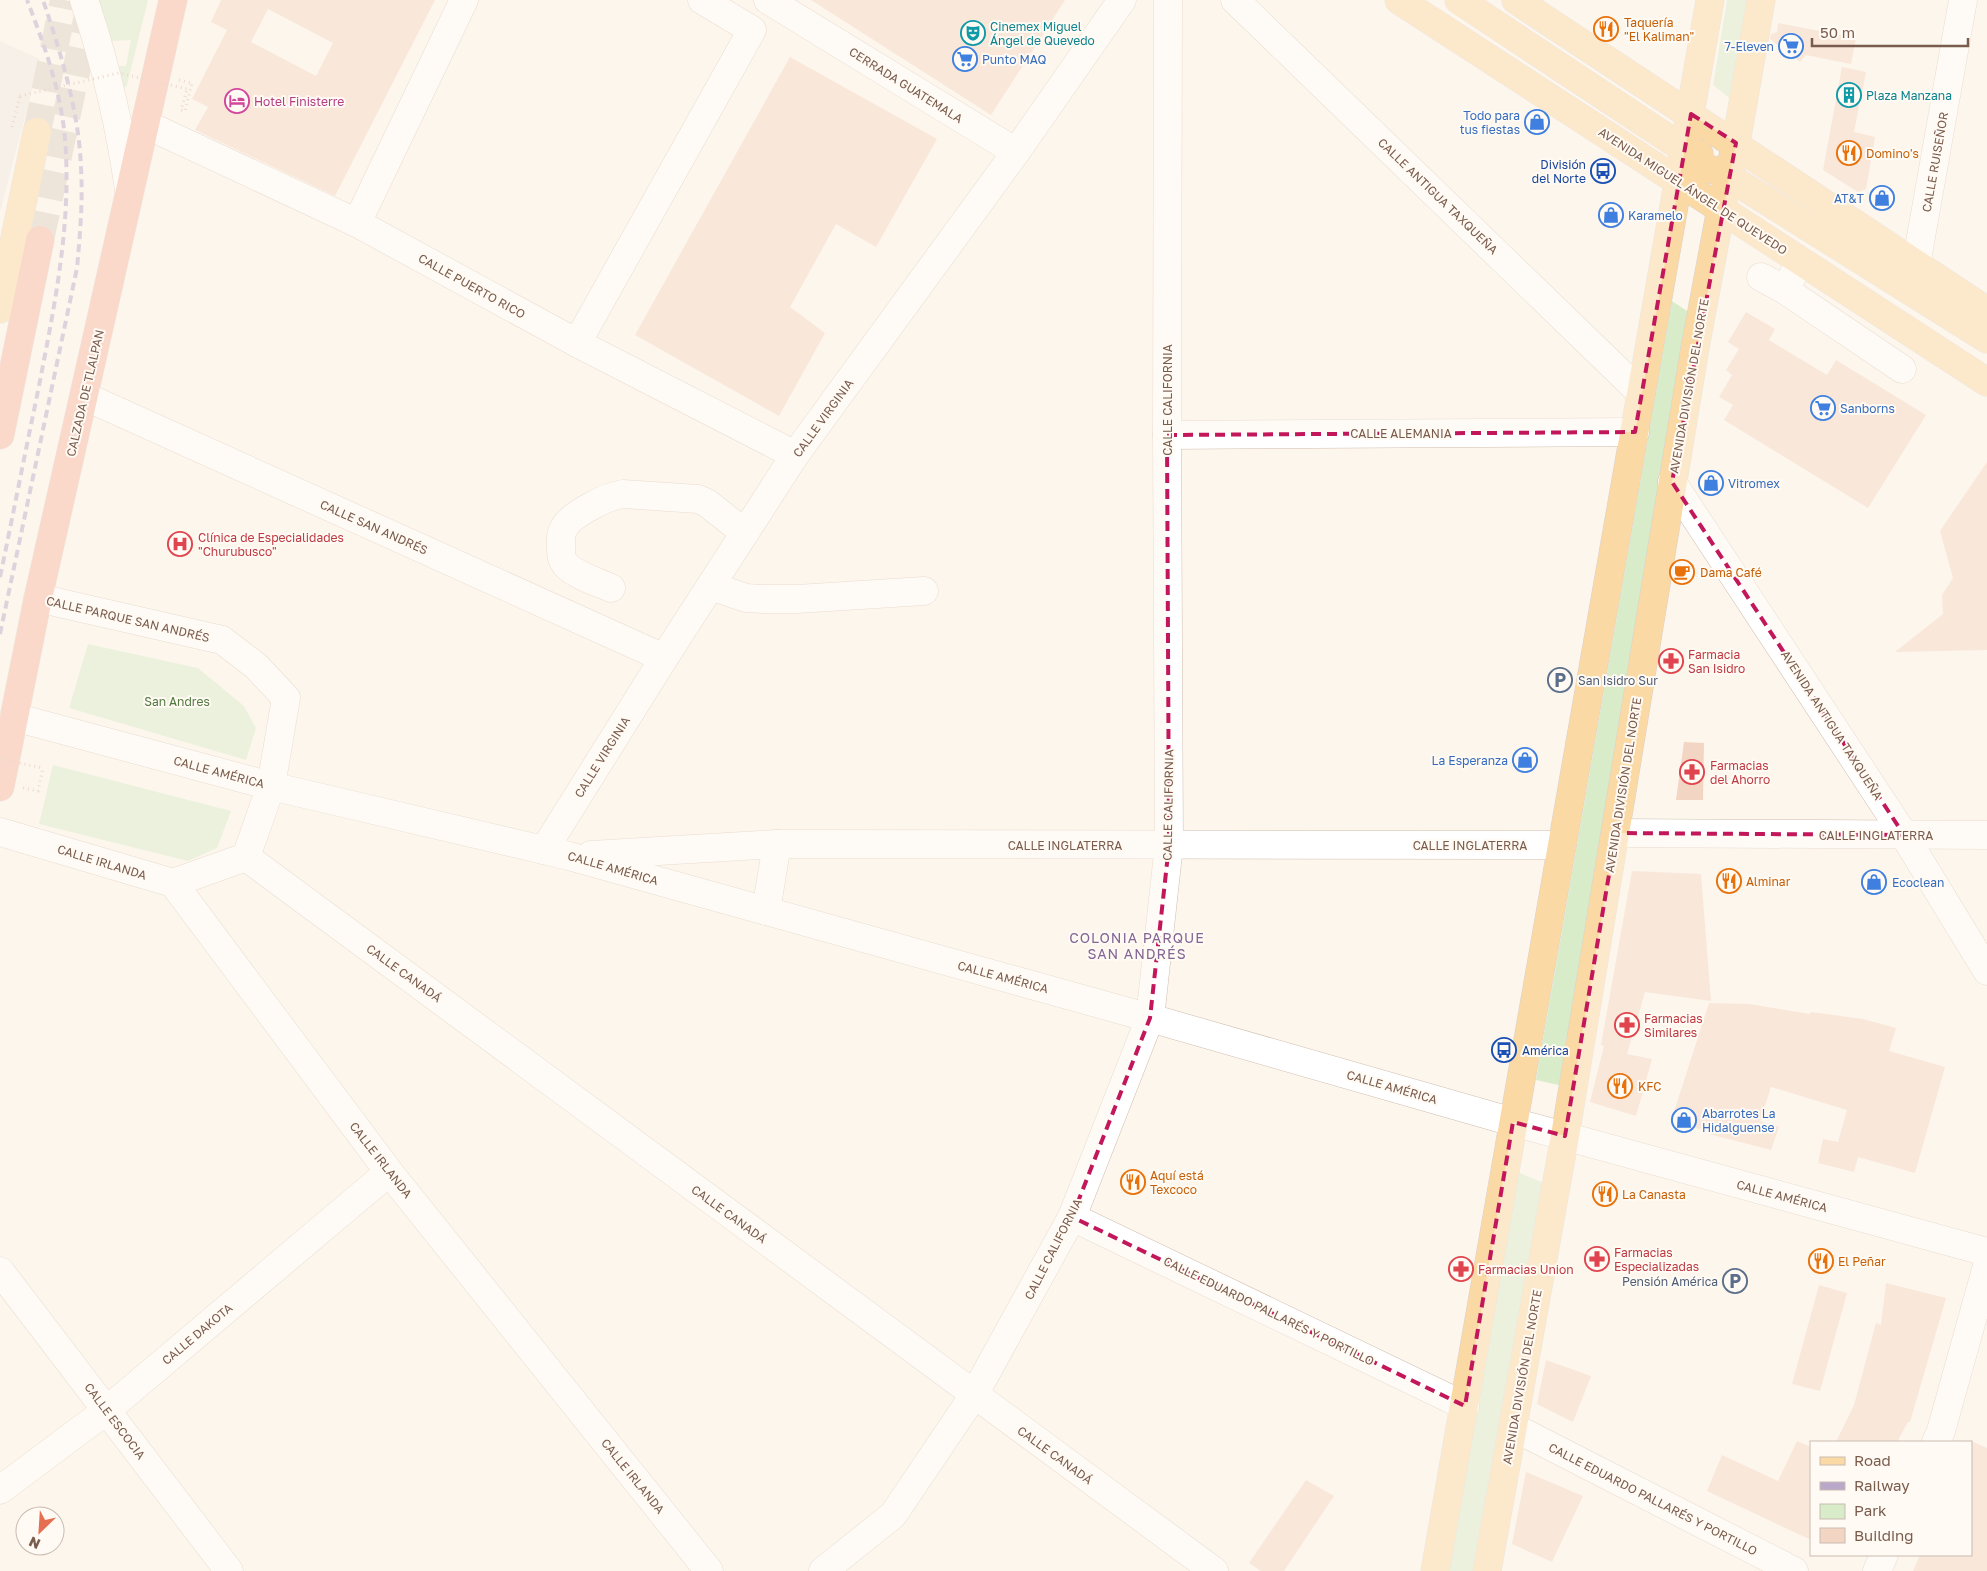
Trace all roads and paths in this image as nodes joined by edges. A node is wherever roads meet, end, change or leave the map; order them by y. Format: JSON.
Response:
{"nodes":[{"id":1,"x":84,"y":0,"type":"edge"},
{"id":2,"x":173,"y":0,"type":"edge"},
{"id":3,"x":464,"y":0,"type":"edge"},
{"id":4,"x":702,"y":0,"type":"edge"},
{"id":5,"x":768,"y":0,"type":"edge"},
{"id":6,"x":1122,"y":0,"type":"edge"},
{"id":7,"x":1168,"y":0,"type":"edge"},
{"id":8,"x":1235,"y":0,"type":"edge"},
{"id":9,"x":1399,"y":0,"type":"edge"},
{"id":10,"x":1459,"y":0,"type":"edge"},
{"id":11,"x":1516,"y":0,"type":"edge"},
{"id":12,"x":1710,"y":0,"type":"edge"},
{"id":13,"x":1761,"y":0,"type":"edge"},
{"id":14,"x":1963,"y":0,"type":"edge"},
{"id":15,"x":801,"y":9,"type":"edge"},
{"id":16,"x":188,"y":90,"type":"junction"},
{"id":17,"x":1691,"y":114,"type":"junction"},
{"id":18,"x":14,"y":118,"type":"dead end"},
{"id":19,"x":145,"y":124,"type":"junction"},
{"id":20,"x":37,"y":132,"type":"tunnel mouth"},
{"id":21,"x":1736,"y":143,"type":"junction"},
{"id":22,"x":1684,"y":149,"type":"junction"},
{"id":23,"x":1016,"y":152,"type":"junction"},
{"id":24,"x":1728,"y":176,"type":"junction"},
{"id":25,"x":1678,"y":182,"type":"junction"},
{"id":26,"x":129,"y":192,"type":"junction"},
{"id":27,"x":1721,"y":209,"type":"junction"},
{"id":28,"x":357,"y":223,"type":"junction"},
{"id":29,"x":40,"y":240,"type":"tunnel mouth"},
{"id":30,"x":1802,"y":261,"type":"junction"},
{"id":31,"x":1916,"y":265,"type":"junction"},
{"id":32,"x":1761,"y":277,"type":"dead end"},
{"id":33,"x":1784,"y":290,"type":"junction"},
{"id":34,"x":0,"y":309,"type":"edge"},
{"id":35,"x":1987,"y":311,"type":"edge"},
{"id":36,"x":1987,"y":339,"type":"edge"},
{"id":37,"x":577,"y":344,"type":"junction"},
{"id":38,"x":1902,"y":369,"type":"dead end"},
{"id":39,"x":1987,"y":382,"type":"edge"},
{"id":40,"x":1642,"y":393,"type":"junction"},
{"id":41,"x":84,"y":396,"type":"junction"},
{"id":42,"x":1635,"y":432,"type":"junction"},
{"id":43,"x":1167,"y":434,"type":"junction"},
{"id":44,"x":0,"y":436,"type":"edge"},
{"id":45,"x":795,"y":456,"type":"junction"},
{"id":46,"x":1672,"y":482,"type":"junction"},
{"id":47,"x":745,"y":533,"type":"junction"},
{"id":48,"x":711,"y":586,"type":"junction"},
{"id":49,"x":611,"y":588,"type":"dead end"},
{"id":50,"x":924,"y":591,"type":"dead end"},
{"id":51,"x":38,"y":598,"type":"junction"},
{"id":52,"x":664,"y":658,"type":"junction"},
{"id":53,"x":14,"y":717,"type":"junction"},
{"id":54,"x":0,"y":759,"type":"edge"},
{"id":55,"x":271,"y":786,"type":"junction"},
{"id":56,"x":0,"y":787,"type":"edge"},
{"id":57,"x":38,"y":791,"type":"dead end"},
{"id":58,"x":0,"y":832,"type":"edge"},
{"id":59,"x":1616,"y":833,"type":"junction"},
{"id":60,"x":1904,"y":835,"type":"junction"},
{"id":61,"x":1987,"y":835,"type":"edge"},
{"id":62,"x":777,"y":844,"type":"junction"},
{"id":63,"x":1169,"y":845,"type":"junction"},
{"id":64,"x":1562,"y":846,"type":"junction"},
{"id":65,"x":557,"y":853,"type":"junction"},
{"id":66,"x":246,"y":856,"type":"junction"},
{"id":67,"x":172,"y":883,"type":"junction"},
{"id":68,"x":766,"y":911,"type":"junction"},
{"id":69,"x":1987,"y":971,"type":"edge"},
{"id":70,"x":1150,"y":1018,"type":"junction"},
{"id":71,"x":1513,"y":1122,"type":"junction"},
{"id":72,"x":1565,"y":1136,"type":"junction"},
{"id":73,"x":389,"y":1172,"type":"junction"},
{"id":74,"x":1072,"y":1217,"type":"junction"},
{"id":75,"x":1987,"y":1252,"type":"edge"},
{"id":76,"x":1987,"y":1266,"type":"edge"},
{"id":77,"x":0,"y":1271,"type":"edge"},
{"id":78,"x":974,"y":1395,"type":"junction"},
{"id":79,"x":1466,"y":1406,"type":"junction"},
{"id":80,"x":107,"y":1410,"type":"junction"},
{"id":81,"x":1512,"y":1427,"type":"junction"},
{"id":82,"x":1936,"y":1441,"type":"edge"},
{"id":83,"x":0,"y":1490,"type":"edge"},
{"id":84,"x":1884,"y":1556,"type":"edge"},
{"id":85,"x":830,"y":1569,"type":"edge"},
{"id":86,"x":229,"y":1571,"type":"edge"},
{"id":87,"x":709,"y":1571,"type":"edge"},
{"id":88,"x":1214,"y":1571,"type":"edge"},
{"id":89,"x":1436,"y":1571,"type":"edge"},
{"id":90,"x":1487,"y":1571,"type":"edge"},
{"id":91,"x":1794,"y":1571,"type":"edge"},
{"id":92,"x":1877,"y":1571,"type":"edge"}],
"edges":[{"from":1,"to":26,"type":"street"},
{"from":2,"to":19,"type":"highway","name":"CALZADA DE TLALPAN"},
{"from":3,"to":28,"type":"street"},
{"from":4,"to":37,"type":"street"},
{"from":5,"to":15,"type":"street","name":"CERRADA GUATEMALA"},
{"from":6,"to":23,"type":"street","name":"CALLE VIRGINIA"},
{"from":7,"to":43,"type":"street","name":"CALLE CALIFORNIA"},
{"from":8,"to":40,"type":"street","name":"CALLE ANTIGUA TAXQUEÑA"},
{"from":9,"to":25,"type":"main road","name":"AVENIDA MIGUEL ÁNGEL DE QUEVEDO"},
{"from":10,"to":22,"type":"main road"},
{"from":11,"to":17,"type":"main road"},
{"from":12,"to":17,"type":"main road"},
{"from":13,"to":21,"type":"main road","name":"AVENIDA DIVISIÓN DEL NORTE"},
{"from":14,"to":31,"type":"street","name":"CALLE RUISEÑOR"},
{"from":15,"to":23,"type":"street","name":"CERRADA GUATEMALA"},
{"from":16,"to":16,"type":"path"},
{"from":16,"to":18,"type":"path","bridge":true},
{"from":17,"to":21,"type":"main road"},
{"from":17,"to":22,"type":"main road"},
{"from":19,"to":26,"type":"highway","name":"CALZADA DE TLALPAN"},
{"from":19,"to":28,"type":"street","name":"CALLE PUERTO RICO"},
{"from":20,"to":34,"type":"main road"},
{"from":21,"to":22,"type":"main road"},
{"from":21,"to":24,"type":"main road","name":"AVENIDA DIVISIÓN DEL NORTE"},
{"from":21,"to":31,"type":"main road"},
{"from":22,"to":25,"type":"main road"},
{"from":23,"to":45,"type":"street","name":"CALLE VIRGINIA"},
{"from":24,"to":25,"type":"main road"},
{"from":24,"to":27,"type":"main road","name":"AVENIDA DIVISIÓN DEL NORTE"},
{"from":24,"to":36,"type":"main road"},
{"from":25,"to":27,"type":"main road","name":"AVENIDA MIGUEL ÁNGEL DE QUEVEDO"},
{"from":25,"to":40,"type":"main road"},
{"from":26,"to":41,"type":"highway","name":"CALZADA DE TLALPAN"},
{"from":27,"to":30,"type":"main road","name":"AVENIDA MIGUEL ÁNGEL DE QUEVEDO"},
{"from":27,"to":46,"type":"main road","name":"AVENIDA DIVISIÓN DEL NORTE"},
{"from":28,"to":37,"type":"street","name":"CALLE PUERTO RICO"},
{"from":29,"to":44,"type":"highway"},
{"from":30,"to":33,"type":"street"},
{"from":30,"to":39,"type":"main road","name":"AVENIDA MIGUEL ÁNGEL DE QUEVEDO"},
{"from":31,"to":35,"type":"main road"},
{"from":32,"to":33,"type":"street"},
{"from":33,"to":38,"type":"street"},
{"from":37,"to":45,"type":"street","name":"CALLE PUERTO RICO"},
{"from":40,"to":42,"type":"main road"},
{"from":41,"to":51,"type":"highway","name":"CALZADA DE TLALPAN"},
{"from":41,"to":52,"type":"street","name":"CALLE SAN ANDRÉS"},
{"from":42,"to":43,"type":"street","name":"CALLE ALEMANIA"},
{"from":42,"to":64,"type":"main road"},
{"from":43,"to":63,"type":"street","name":"CALLE CALIFORNIA"},
{"from":45,"to":47,"type":"street","name":"CALLE VIRGINIA"},
{"from":46,"to":59,"type":"main road","name":"AVENIDA DIVISIÓN DEL NORTE"},
{"from":46,"to":60,"type":"street","name":"AVENIDA ANTIGUA TAXQUEÑA"},
{"from":47,"to":48,"type":"street","name":"CALLE VIRGINIA"},
{"from":47,"to":49,"type":"street"},
{"from":48,"to":50,"type":"street"},
{"from":48,"to":52,"type":"street","name":"CALLE VIRGINIA"},
{"from":51,"to":53,"type":"highway","name":"CALZADA DE TLALPAN"},
{"from":51,"to":55,"type":"street","name":"CALLE PARQUE SAN ANDRÉS"},
{"from":52,"to":65,"type":"street","name":"CALLE VIRGINIA"},
{"from":53,"to":55,"type":"street","name":"CALLE AMÉRICA"},
{"from":53,"to":56,"type":"highway","name":"CALZADA DE TLALPAN"},
{"from":54,"to":57,"type":"path","bridge":true},
{"from":55,"to":65,"type":"street","name":"CALLE AMÉRICA"},
{"from":55,"to":66,"type":"street"},
{"from":58,"to":67,"type":"street","name":"CALLE IRLANDA"},
{"from":59,"to":60,"type":"street","name":"CALLE INGLATERRA"},
{"from":59,"to":72,"type":"main road","name":"AVENIDA DIVISIÓN DEL NORTE"},
{"from":60,"to":61,"type":"street","name":"CALLE INGLATERRA"},
{"from":60,"to":69,"type":"street","name":"AVENIDA ANTIGUA TAXQUEÑA"},
{"from":62,"to":63,"type":"street","name":"CALLE INGLATERRA"},
{"from":62,"to":65,"type":"street","name":"CALLE INGLATERRA"},
{"from":62,"to":68,"type":"street"},
{"from":63,"to":64,"type":"street","name":"CALLE INGLATERRA"},
{"from":63,"to":70,"type":"street","name":"CALLE CALIFORNIA"},
{"from":64,"to":71,"type":"main road"},
{"from":65,"to":68,"type":"street","name":"CALLE AMÉRICA"},
{"from":66,"to":67,"type":"street"},
{"from":66,"to":78,"type":"street","name":"CALLE CANADÁ"},
{"from":67,"to":73,"type":"street","name":"CALLE IRLANDA"},
{"from":68,"to":70,"type":"street","name":"CALLE AMÉRICA"},
{"from":70,"to":71,"type":"street","name":"CALLE AMÉRICA"},
{"from":70,"to":74,"type":"street","name":"CALLE CALIFORNIA"},
{"from":71,"to":72,"type":"street","name":"CALLE AMÉRICA"},
{"from":71,"to":79,"type":"main road"},
{"from":72,"to":75,"type":"street","name":"CALLE AMÉRICA"},
{"from":72,"to":81,"type":"main road","name":"AVENIDA DIVISIÓN DEL NORTE"},
{"from":73,"to":80,"type":"street","name":"CALLE DAKOTA"},
{"from":73,"to":87,"type":"street","name":"CALLE IRLANDA"},
{"from":74,"to":78,"type":"street","name":"CALLE CALIFORNIA"},
{"from":74,"to":79,"type":"street","name":"CALLE EDUARDO PALLARÉS Y PORTILLO"},
{"from":76,"to":82,"type":"street"},
{"from":77,"to":80,"type":"street","name":"CALLE ESCOCIA"},
{"from":78,"to":85,"type":"street","name":"CALLE CALIFORNIA"},
{"from":78,"to":88,"type":"street","name":"CALLE CANADÁ"},
{"from":79,"to":89,"type":"main road"},
{"from":80,"to":83,"type":"street","name":"CALLE DAKOTA"},
{"from":80,"to":86,"type":"street","name":"CALLE ESCOCIA"},
{"from":81,"to":90,"type":"main road","name":"AVENIDA DIVISIÓN DEL NORTE"},
{"from":81,"to":91,"type":"street","name":"CALLE EDUARDO PALLARÉS Y PORTILLO"},
{"from":84,"to":92,"type":"street"}]}
